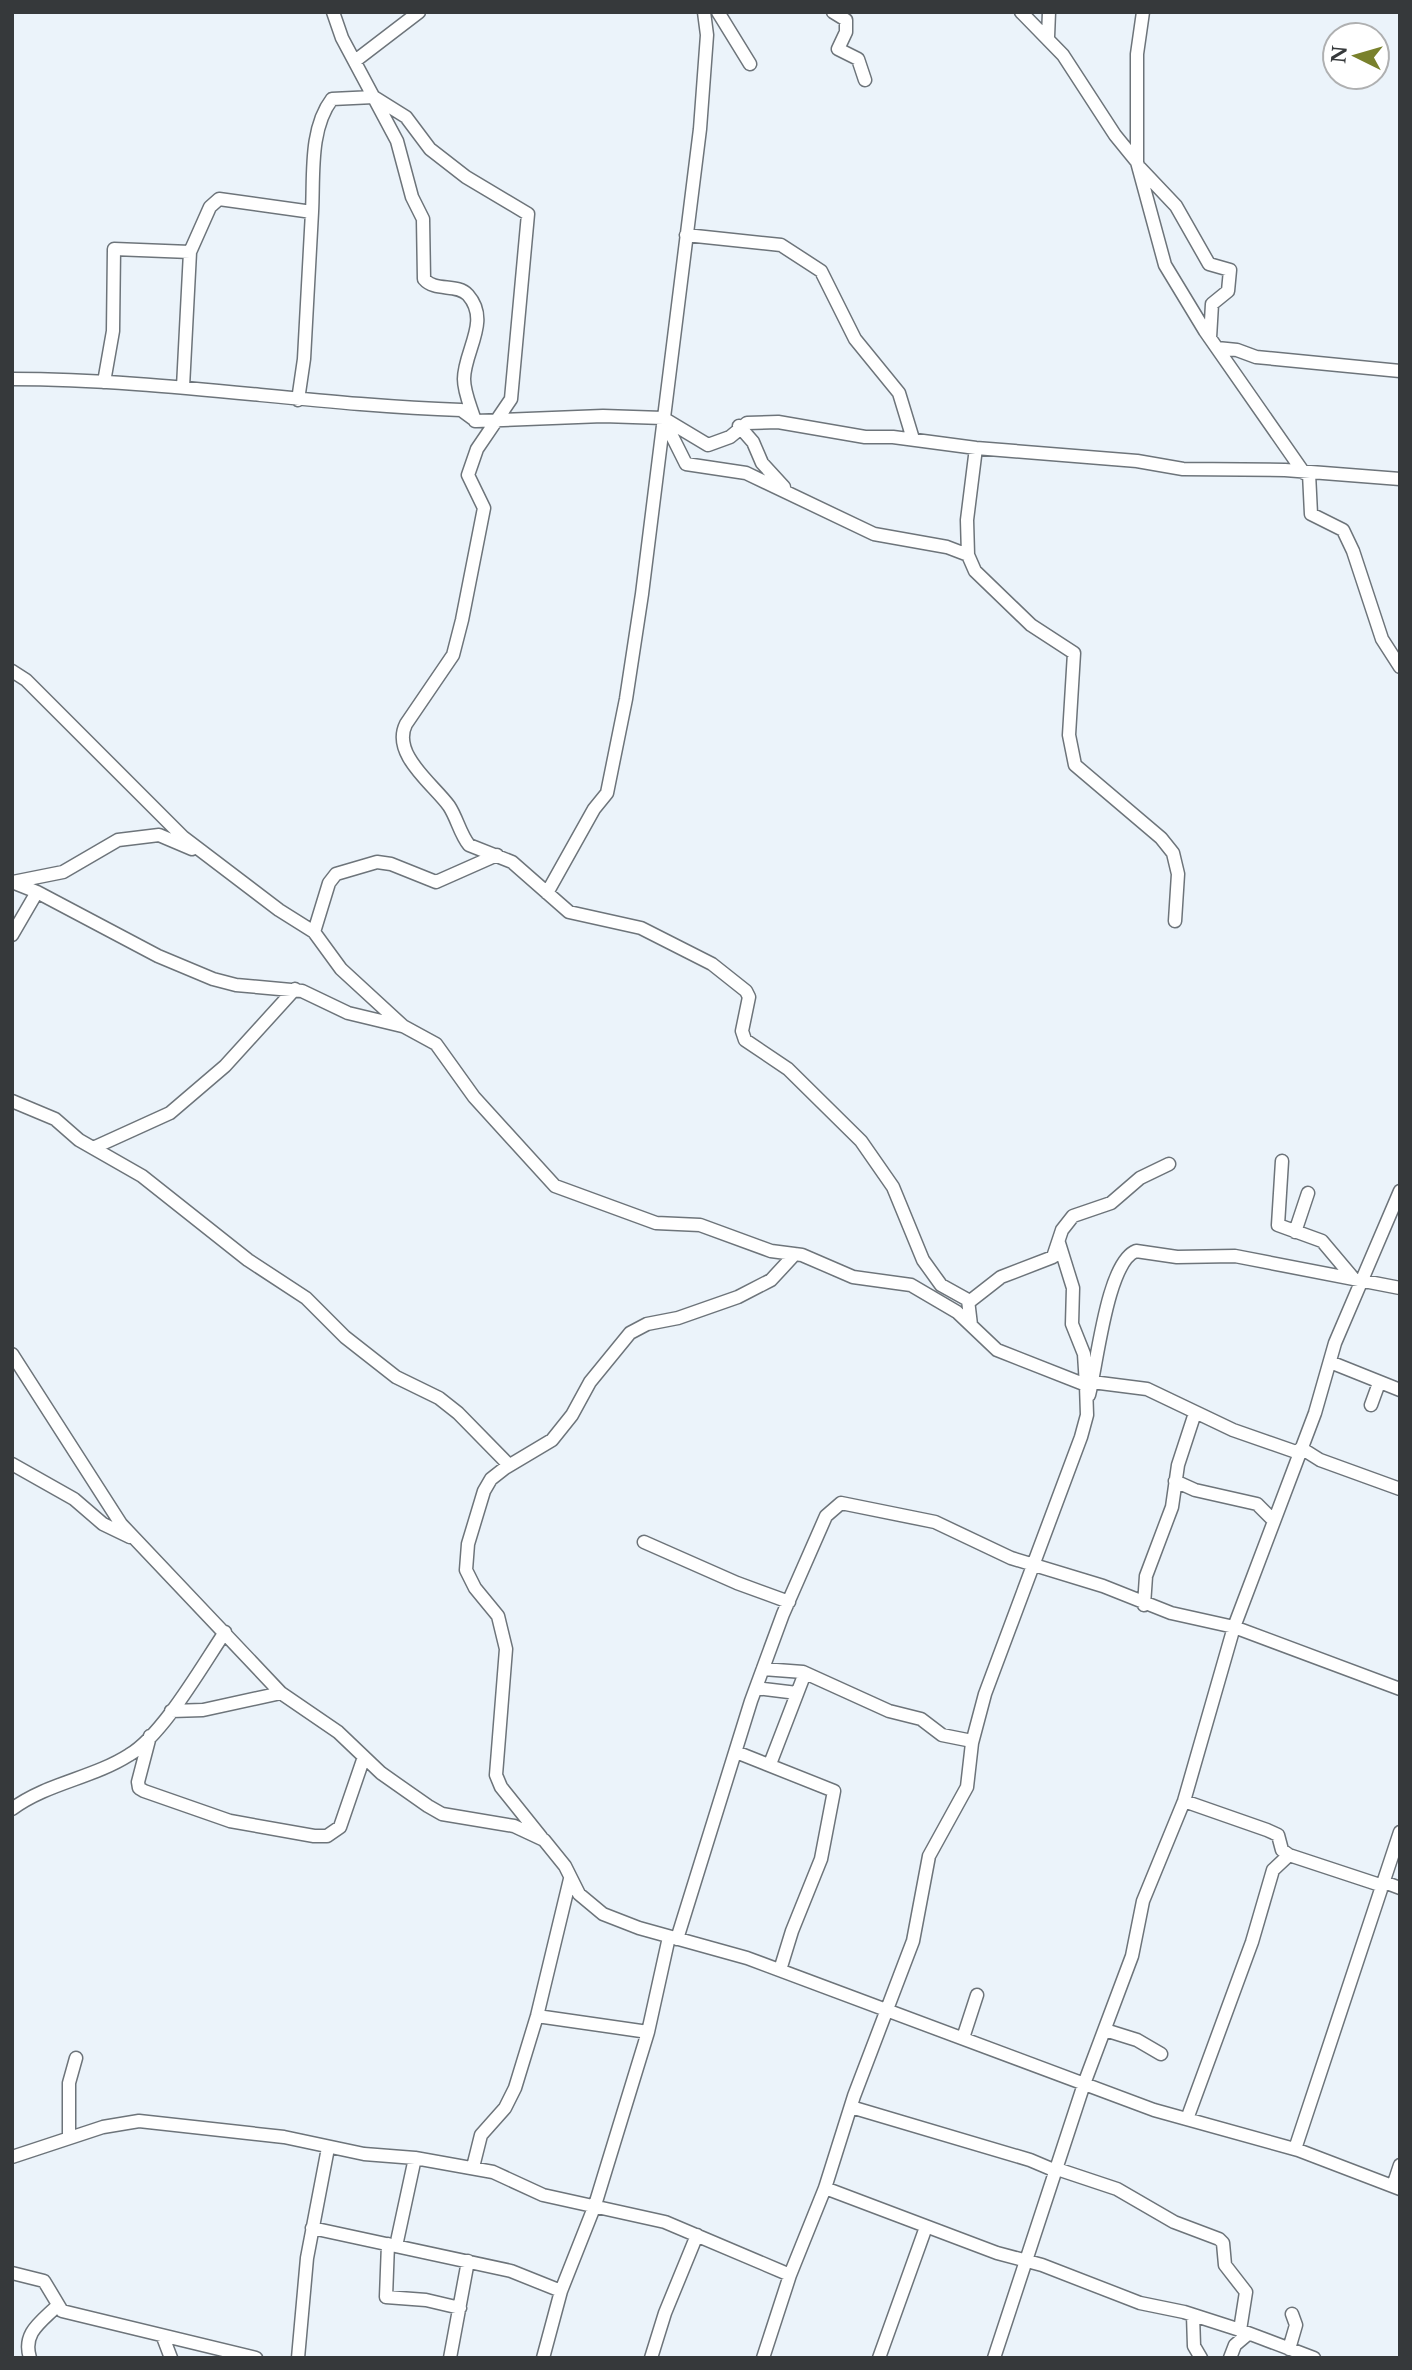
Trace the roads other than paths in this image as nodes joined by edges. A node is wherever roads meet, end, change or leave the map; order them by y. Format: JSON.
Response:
{"nodes":[{"id":1,"x":326,"y":12,"type":"edge"},
{"id":2,"x":419,"y":12,"type":"edge"},
{"id":3,"x":704,"y":12,"type":"edge"},
{"id":4,"x":718,"y":12,"type":"edge"},
{"id":5,"x":833,"y":12,"type":"edge"},
{"id":6,"x":1021,"y":12,"type":"edge"},
{"id":7,"x":1049,"y":12,"type":"edge"},
{"id":8,"x":1143,"y":12,"type":"edge"},
{"id":9,"x":335,"y":18,"type":"edge"},
{"id":10,"x":1048,"y":37,"type":"junction"},
{"id":11,"x":355,"y":61,"type":"junction"},
{"id":12,"x":750,"y":64,"type":"dead end"},
{"id":13,"x":865,"y":80,"type":"dead end"},
{"id":14,"x":374,"y":97,"type":"junction"},
{"id":15,"x":1138,"y":164,"type":"junction"},
{"id":16,"x":312,"y":212,"type":"junction"},
{"id":17,"x":685,"y":235,"type":"junction"},
{"id":18,"x":190,"y":252,"type":"junction"},
{"id":19,"x":1213,"y":343,"type":"junction"},
{"id":20,"x":1400,"y":371,"type":"edge"},
{"id":21,"x":12,"y":379,"type":"edge"},
{"id":22,"x":103,"y":382,"type":"junction"},
{"id":23,"x":183,"y":387,"type":"junction"},
{"id":24,"x":298,"y":400,"type":"junction"},
{"id":25,"x":663,"y":418,"type":"junction"},
{"id":26,"x":496,"y":419,"type":"junction"},
{"id":27,"x":475,"y":421,"type":"junction"},
{"id":28,"x":739,"y":426,"type":"junction"},
{"id":29,"x":913,"y":439,"type":"junction"},
{"id":30,"x":976,"y":448,"type":"junction"},
{"id":31,"x":1307,"y":473,"type":"junction"},
{"id":32,"x":1400,"y":479,"type":"edge"},
{"id":33,"x":786,"y":490,"type":"junction"},
{"id":34,"x":968,"y":555,"type":"junction"},
{"id":35,"x":1400,"y":667,"type":"edge"},
{"id":36,"x":12,"y":671,"type":"edge"},
{"id":37,"x":497,"y":855,"type":"junction"},
{"id":38,"x":208,"y":857,"type":"junction"},
{"id":39,"x":12,"y":882,"type":"edge"},
{"id":40,"x":37,"y":892,"type":"junction"},
{"id":41,"x":547,"y":893,"type":"junction"},
{"id":42,"x":1175,"y":921,"type":"dead end"},
{"id":43,"x":314,"y":932,"type":"junction"},
{"id":44,"x":12,"y":935,"type":"edge"},
{"id":45,"x":295,"y":989,"type":"junction"},
{"id":46,"x":403,"y":1026,"type":"junction"},
{"id":47,"x":12,"y":1101,"type":"edge"},
{"id":48,"x":93,"y":1148,"type":"junction"},
{"id":49,"x":1282,"y":1161,"type":"dead end"},
{"id":50,"x":1169,"y":1164,"type":"dead end"},
{"id":51,"x":1400,"y":1191,"type":"edge"},
{"id":52,"x":1308,"y":1193,"type":"dead end"},
{"id":53,"x":1294,"y":1232,"type":"junction"},
{"id":54,"x":1059,"y":1242,"type":"junction"},
{"id":55,"x":795,"y":1254,"type":"junction"},
{"id":56,"x":1358,"y":1279,"type":"junction"},
{"id":57,"x":1400,"y":1288,"type":"edge"},
{"id":58,"x":969,"y":1302,"type":"junction"},
{"id":59,"x":971,"y":1325,"type":"junction"},
{"id":60,"x":12,"y":1354,"type":"edge"},
{"id":61,"x":1330,"y":1362,"type":"junction"},
{"id":62,"x":1379,"y":1383,"type":"junction"},
{"id":63,"x":1089,"y":1388,"type":"junction"},
{"id":64,"x":1400,"y":1390,"type":"edge"},
{"id":65,"x":1371,"y":1405,"type":"dead end"},
{"id":66,"x":1195,"y":1413,"type":"junction"},
{"id":67,"x":1300,"y":1451,"type":"junction"},
{"id":68,"x":12,"y":1464,"type":"edge"},
{"id":69,"x":509,"y":1465,"type":"junction"},
{"id":70,"x":1175,"y":1481,"type":"junction"},
{"id":71,"x":1400,"y":1489,"type":"edge"},
{"id":72,"x":1273,"y":1520,"type":"junction"},
{"id":73,"x":132,"y":1538,"type":"junction"},
{"id":74,"x":644,"y":1542,"type":"dead end"},
{"id":75,"x":1033,"y":1565,"type":"junction"},
{"id":76,"x":789,"y":1602,"type":"junction"},
{"id":77,"x":1144,"y":1605,"type":"junction"},
{"id":78,"x":1234,"y":1626,"type":"junction"},
{"id":79,"x":225,"y":1632,"type":"junction"},
{"id":80,"x":763,"y":1669,"type":"junction"},
{"id":81,"x":805,"y":1673,"type":"junction"},
{"id":82,"x":756,"y":1688,"type":"junction"},
{"id":83,"x":1400,"y":1689,"type":"edge"},
{"id":84,"x":281,"y":1693,"type":"junction"},
{"id":85,"x":797,"y":1693,"type":"junction"},
{"id":86,"x":171,"y":1711,"type":"junction"},
{"id":87,"x":150,"y":1736,"type":"junction"},
{"id":88,"x":972,"y":1741,"type":"junction"},
{"id":89,"x":736,"y":1752,"type":"junction"},
{"id":90,"x":364,"y":1757,"type":"junction"},
{"id":91,"x":770,"y":1764,"type":"junction"},
{"id":92,"x":1184,"y":1801,"type":"junction"},
{"id":93,"x":12,"y":1809,"type":"edge"},
{"id":94,"x":1400,"y":1832,"type":"edge"},
{"id":95,"x":544,"y":1840,"type":"junction"},
{"id":96,"x":1289,"y":1855,"type":"junction"},
{"id":97,"x":570,"y":1880,"type":"junction"},
{"id":98,"x":1383,"y":1884,"type":"junction"},
{"id":99,"x":1400,"y":1888,"type":"edge"},
{"id":100,"x":673,"y":1938,"type":"junction"},
{"id":101,"x":780,"y":1970,"type":"junction"},
{"id":102,"x":977,"y":1996,"type":"dead end"},
{"id":103,"x":885,"y":2010,"type":"junction"},
{"id":104,"x":537,"y":2016,"type":"junction"},
{"id":105,"x":1105,"y":2030,"type":"junction"},
{"id":106,"x":648,"y":2032,"type":"junction"},
{"id":107,"x":963,"y":2038,"type":"junction"},
{"id":108,"x":1161,"y":2054,"type":"dead end"},
{"id":109,"x":76,"y":2058,"type":"dead end"},
{"id":110,"x":1084,"y":2084,"type":"junction"},
{"id":111,"x":851,"y":2107,"type":"junction"},
{"id":112,"x":1187,"y":2119,"type":"junction"},
{"id":113,"x":69,"y":2138,"type":"junction"},
{"id":114,"x":328,"y":2148,"type":"junction"},
{"id":115,"x":1295,"y":2149,"type":"junction"},
{"id":116,"x":12,"y":2157,"type":"edge"},
{"id":117,"x":415,"y":2158,"type":"junction"},
{"id":118,"x":1400,"y":2165,"type":"edge"},
{"id":119,"x":472,"y":2167,"type":"junction"},
{"id":120,"x":1057,"y":2170,"type":"junction"},
{"id":121,"x":825,"y":2188,"type":"junction"},
{"id":122,"x":1396,"y":2188,"type":"edge"},
{"id":123,"x":595,"y":2205,"type":"junction"},
{"id":124,"x":926,"y":2227,"type":"junction"},
{"id":125,"x":312,"y":2228,"type":"junction"},
{"id":126,"x":696,"y":2235,"type":"junction"},
{"id":127,"x":392,"y":2245,"type":"junction"},
{"id":128,"x":468,"y":2261,"type":"junction"},
{"id":129,"x":1027,"y":2262,"type":"junction"},
{"id":130,"x":12,"y":2273,"type":"edge"},
{"id":131,"x":790,"y":2275,"type":"junction"},
{"id":132,"x":561,"y":2291,"type":"junction"},
{"id":133,"x":57,"y":2306,"type":"junction"},
{"id":134,"x":460,"y":2308,"type":"junction"},
{"id":135,"x":1292,"y":2314,"type":"dead end"},
{"id":136,"x":1193,"y":2315,"type":"junction"},
{"id":137,"x":1244,"y":2332,"type":"junction"},
{"id":138,"x":163,"y":2337,"type":"junction"},
{"id":139,"x":1289,"y":2349,"type":"junction"},
{"id":140,"x":202,"y":2352,"type":"edge"},
{"id":141,"x":30,"y":2358,"type":"edge"},
{"id":142,"x":171,"y":2358,"type":"edge"},
{"id":143,"x":256,"y":2358,"type":"edge"},
{"id":144,"x":298,"y":2358,"type":"edge"},
{"id":145,"x":450,"y":2358,"type":"edge"},
{"id":146,"x":543,"y":2358,"type":"edge"},
{"id":147,"x":651,"y":2358,"type":"edge"},
{"id":148,"x":762,"y":2358,"type":"edge"},
{"id":149,"x":879,"y":2358,"type":"edge"},
{"id":150,"x":995,"y":2358,"type":"edge"},
{"id":151,"x":1201,"y":2358,"type":"edge"},
{"id":152,"x":1230,"y":2358,"type":"edge"},
{"id":153,"x":1314,"y":2358,"type":"edge"}],
"edges":[{"from":1,"to":9,"type":"street"},
{"from":2,"to":11,"type":"street"},
{"from":3,"to":17,"type":"street"},
{"from":4,"to":12,"type":"street"},
{"from":5,"to":13,"type":"street"},
{"from":6,"to":10,"type":"street"},
{"from":7,"to":10,"type":"street"},
{"from":8,"to":15,"type":"street"},
{"from":9,"to":11,"type":"street"},
{"from":10,"to":15,"type":"street"},
{"from":11,"to":14,"type":"street"},
{"from":14,"to":16,"type":"street"},
{"from":14,"to":26,"type":"street"},
{"from":14,"to":27,"type":"street"},
{"from":15,"to":19,"type":"street"},
{"from":15,"to":19,"type":"street"},
{"from":16,"to":18,"type":"street"},
{"from":16,"to":24,"type":"street"},
{"from":17,"to":25,"type":"street"},
{"from":17,"to":29,"type":"street"},
{"from":18,"to":22,"type":"street"},
{"from":18,"to":23,"type":"street"},
{"from":19,"to":20,"type":"street"},
{"from":19,"to":31,"type":"street"},
{"from":21,"to":22,"type":"street"},
{"from":22,"to":23,"type":"street"},
{"from":23,"to":24,"type":"street"},
{"from":24,"to":27,"type":"street"},
{"from":25,"to":26,"type":"street"},
{"from":25,"to":28,"type":"street"},
{"from":25,"to":33,"type":"street"},
{"from":25,"to":41,"type":"street"},
{"from":26,"to":27,"type":"street"},
{"from":26,"to":37,"type":"street"},
{"from":28,"to":29,"type":"street"},
{"from":28,"to":33,"type":"street"},
{"from":29,"to":30,"type":"street"},
{"from":30,"to":31,"type":"street"},
{"from":30,"to":34,"type":"street"},
{"from":31,"to":32,"type":"street"},
{"from":31,"to":35,"type":"street"},
{"from":33,"to":34,"type":"street"},
{"from":34,"to":42,"type":"street"},
{"from":36,"to":38,"type":"street"},
{"from":37,"to":41,"type":"street"},
{"from":37,"to":43,"type":"street"},
{"from":38,"to":39,"type":"street"},
{"from":38,"to":43,"type":"street"},
{"from":39,"to":40,"type":"street"},
{"from":40,"to":44,"type":"street"},
{"from":40,"to":45,"type":"street"},
{"from":41,"to":58,"type":"street"},
{"from":43,"to":46,"type":"street"},
{"from":45,"to":46,"type":"street"},
{"from":45,"to":48,"type":"street"},
{"from":46,"to":55,"type":"street"},
{"from":47,"to":48,"type":"street"},
{"from":48,"to":69,"type":"street"},
{"from":49,"to":53,"type":"street"},
{"from":50,"to":54,"type":"street"},
{"from":51,"to":56,"type":"street"},
{"from":52,"to":53,"type":"street"},
{"from":53,"to":56,"type":"street"},
{"from":54,"to":58,"type":"street"},
{"from":54,"to":63,"type":"street"},
{"from":55,"to":59,"type":"street"},
{"from":55,"to":69,"type":"street"},
{"from":56,"to":57,"type":"street"},
{"from":56,"to":61,"type":"street"},
{"from":56,"to":63,"type":"street"},
{"from":58,"to":59,"type":"street"},
{"from":59,"to":63,"type":"street"},
{"from":60,"to":73,"type":"street"},
{"from":61,"to":62,"type":"street"},
{"from":61,"to":67,"type":"street"},
{"from":62,"to":64,"type":"street"},
{"from":62,"to":65,"type":"street"},
{"from":63,"to":66,"type":"street"},
{"from":63,"to":75,"type":"street"},
{"from":66,"to":67,"type":"street"},
{"from":66,"to":70,"type":"street"},
{"from":67,"to":71,"type":"street"},
{"from":67,"to":72,"type":"street"},
{"from":68,"to":73,"type":"street"},
{"from":69,"to":95,"type":"street"},
{"from":70,"to":72,"type":"street"},
{"from":70,"to":77,"type":"street"},
{"from":72,"to":78,"type":"street"},
{"from":73,"to":79,"type":"street"},
{"from":74,"to":76,"type":"street"},
{"from":75,"to":76,"type":"street"},
{"from":75,"to":77,"type":"street"},
{"from":75,"to":88,"type":"street"},
{"from":76,"to":80,"type":"street"},
{"from":77,"to":78,"type":"street"},
{"from":78,"to":83,"type":"street"},
{"from":78,"to":92,"type":"street"},
{"from":79,"to":84,"type":"street"},
{"from":79,"to":86,"type":"street"},
{"from":80,"to":81,"type":"street"},
{"from":80,"to":82,"type":"street"},
{"from":81,"to":85,"type":"street"},
{"from":81,"to":88,"type":"street"},
{"from":82,"to":85,"type":"street"},
{"from":82,"to":89,"type":"street"},
{"from":84,"to":86,"type":"street"},
{"from":84,"to":90,"type":"street"},
{"from":85,"to":91,"type":"street"},
{"from":86,"to":87,"type":"street"},
{"from":87,"to":90,"type":"street"},
{"from":87,"to":93,"type":"street"},
{"from":88,"to":103,"type":"street"},
{"from":89,"to":91,"type":"street"},
{"from":89,"to":100,"type":"street"},
{"from":90,"to":95,"type":"street"},
{"from":91,"to":101,"type":"street"},
{"from":92,"to":96,"type":"street"},
{"from":92,"to":105,"type":"street"},
{"from":94,"to":98,"type":"street"},
{"from":95,"to":97,"type":"street"},
{"from":96,"to":98,"type":"street"},
{"from":96,"to":112,"type":"street"},
{"from":97,"to":100,"type":"street"},
{"from":97,"to":104,"type":"street"},
{"from":98,"to":99,"type":"street"},
{"from":98,"to":115,"type":"street"},
{"from":100,"to":101,"type":"street"},
{"from":100,"to":106,"type":"street"},
{"from":101,"to":103,"type":"street"},
{"from":102,"to":107,"type":"street"},
{"from":103,"to":107,"type":"street"},
{"from":103,"to":111,"type":"street"},
{"from":104,"to":106,"type":"street"},
{"from":104,"to":119,"type":"street"},
{"from":105,"to":108,"type":"street"},
{"from":105,"to":110,"type":"street"},
{"from":106,"to":123,"type":"street"},
{"from":107,"to":110,"type":"street"},
{"from":109,"to":113,"type":"street"},
{"from":110,"to":112,"type":"street"},
{"from":110,"to":120,"type":"street"},
{"from":111,"to":120,"type":"street"},
{"from":111,"to":121,"type":"street"},
{"from":112,"to":115,"type":"street"},
{"from":113,"to":114,"type":"street"},
{"from":113,"to":116,"type":"street"},
{"from":114,"to":117,"type":"street"},
{"from":114,"to":125,"type":"street"},
{"from":115,"to":122,"type":"street"},
{"from":117,"to":119,"type":"street"},
{"from":117,"to":127,"type":"street"},
{"from":118,"to":122,"type":"street"},
{"from":119,"to":123,"type":"street"},
{"from":120,"to":129,"type":"street"},
{"from":120,"to":137,"type":"street"},
{"from":121,"to":124,"type":"street"},
{"from":121,"to":131,"type":"street"},
{"from":123,"to":126,"type":"street"},
{"from":123,"to":132,"type":"street"},
{"from":124,"to":129,"type":"street"},
{"from":124,"to":149,"type":"street"},
{"from":125,"to":127,"type":"street"},
{"from":125,"to":144,"type":"street"},
{"from":126,"to":131,"type":"street"},
{"from":126,"to":147,"type":"street"},
{"from":127,"to":128,"type":"street"},
{"from":127,"to":134,"type":"street"},
{"from":128,"to":132,"type":"street"},
{"from":128,"to":134,"type":"street"},
{"from":129,"to":136,"type":"street"},
{"from":129,"to":150,"type":"street"},
{"from":130,"to":133,"type":"street"},
{"from":131,"to":148,"type":"street"},
{"from":132,"to":146,"type":"street"},
{"from":133,"to":138,"type":"street"},
{"from":133,"to":141,"type":"street"},
{"from":134,"to":145,"type":"street"},
{"from":135,"to":139,"type":"street"},
{"from":136,"to":137,"type":"street"},
{"from":136,"to":151,"type":"street"},
{"from":137,"to":139,"type":"street"},
{"from":137,"to":152,"type":"street"},
{"from":138,"to":140,"type":"street"},
{"from":138,"to":142,"type":"street"},
{"from":139,"to":153,"type":"street"},
{"from":140,"to":143,"type":"street"}]}
